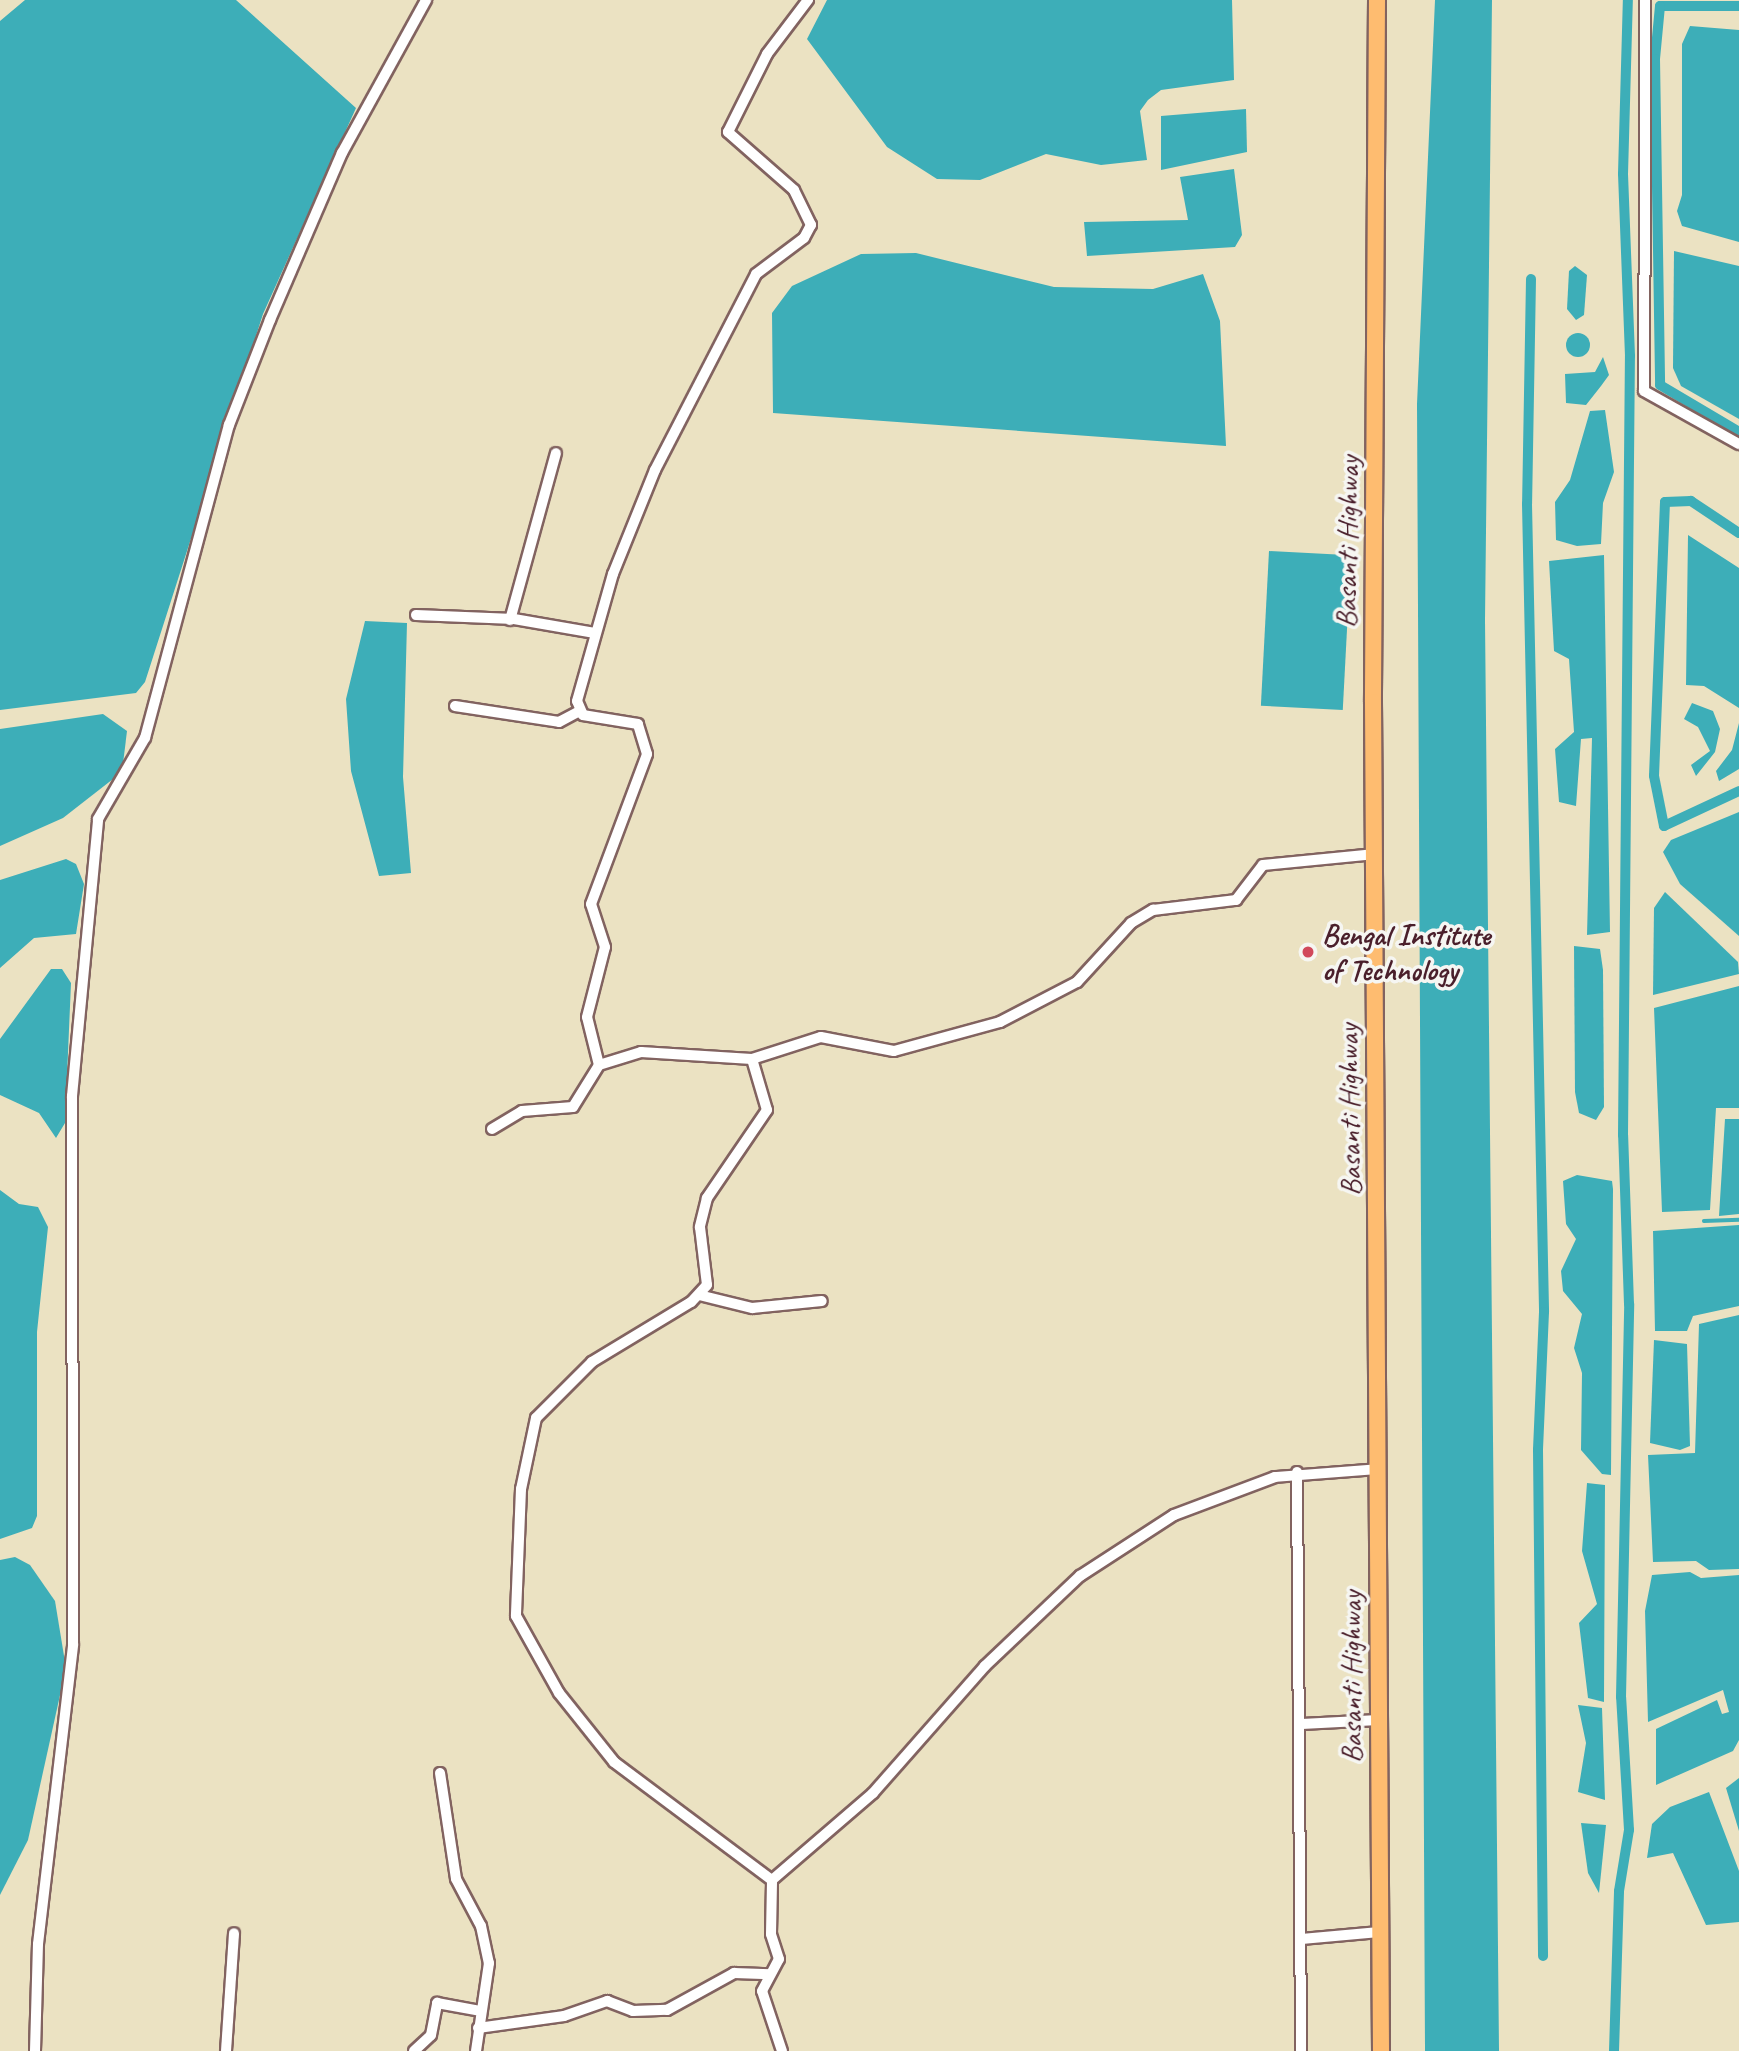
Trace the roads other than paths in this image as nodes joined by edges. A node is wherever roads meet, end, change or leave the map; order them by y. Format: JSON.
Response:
{"nodes":[{"id":1,"x":426,"y":0,"type":"edge"},
{"id":2,"x":808,"y":0,"type":"edge"},
{"id":3,"x":1377,"y":0,"type":"edge"},
{"id":4,"x":1645,"y":0,"type":"edge"},
{"id":5,"x":1739,"y":444,"type":"edge"},
{"id":6,"x":556,"y":453,"type":"dead end"},
{"id":7,"x":416,"y":615,"type":"dead end"},
{"id":8,"x":510,"y":620,"type":"junction"},
{"id":9,"x":595,"y":633,"type":"junction"},
{"id":10,"x":455,"y":706,"type":"dead end"},
{"id":11,"x":578,"y":712,"type":"junction"},
{"id":12,"x":1375,"y":854,"type":"junction"},
{"id":13,"x":752,"y":1059,"type":"junction"},
{"id":14,"x":599,"y":1065,"type":"junction"},
{"id":15,"x":492,"y":1129,"type":"dead end"},
{"id":16,"x":699,"y":1295,"type":"junction"},
{"id":17,"x":822,"y":1301,"type":"dead end"},
{"id":18,"x":1379,"y":1469,"type":"junction"},
{"id":19,"x":1297,"y":1472,"type":"junction"},
{"id":20,"x":1378,"y":1720,"type":"junction"},
{"id":21,"x":1302,"y":1724,"type":"junction"},
{"id":22,"x":440,"y":1773,"type":"dead end"},
{"id":23,"x":772,"y":1880,"type":"junction"},
{"id":24,"x":1380,"y":1932,"type":"junction"},
{"id":25,"x":234,"y":1933,"type":"dead end"},
{"id":26,"x":1301,"y":1939,"type":"junction"},
{"id":27,"x":770,"y":1974,"type":"junction"},
{"id":28,"x":481,"y":2011,"type":"junction"},
{"id":29,"x":478,"y":2028,"type":"junction"},
{"id":30,"x":35,"y":2051,"type":"edge"},
{"id":31,"x":226,"y":2051,"type":"edge"},
{"id":32,"x":414,"y":2051,"type":"edge"},
{"id":33,"x":476,"y":2051,"type":"edge"},
{"id":34,"x":782,"y":2051,"type":"edge"},
{"id":35,"x":1301,"y":2051,"type":"edge"},
{"id":36,"x":1381,"y":2051,"type":"edge"}],
"edges":[{"from":1,"to":30,"type":"street"},
{"from":2,"to":9,"type":"street"},
{"from":3,"to":12,"type":"main road","name":"Basanti Highway"},
{"from":4,"to":5,"type":"street"},
{"from":6,"to":8,"type":"street"},
{"from":7,"to":8,"type":"street"},
{"from":8,"to":9,"type":"street"},
{"from":9,"to":11,"type":"street"},
{"from":10,"to":11,"type":"street"},
{"from":11,"to":14,"type":"street"},
{"from":12,"to":13,"type":"street"},
{"from":12,"to":18,"type":"main road","name":"Basanti Highway"},
{"from":13,"to":14,"type":"street"},
{"from":13,"to":16,"type":"street"},
{"from":14,"to":15,"type":"street"},
{"from":16,"to":17,"type":"street"},
{"from":16,"to":23,"type":"street"},
{"from":18,"to":19,"type":"street"},
{"from":18,"to":20,"type":"main road","name":"Basanti Highway"},
{"from":19,"to":21,"type":"street"},
{"from":19,"to":23,"type":"street"},
{"from":20,"to":21,"type":"street"},
{"from":20,"to":24,"type":"main road","name":"Basanti Highway"},
{"from":21,"to":26,"type":"street"},
{"from":22,"to":28,"type":"street"},
{"from":23,"to":27,"type":"street"},
{"from":24,"to":26,"type":"street"},
{"from":24,"to":36,"type":"main road","name":"Basanti Highway"},
{"from":25,"to":31,"type":"street"},
{"from":26,"to":35,"type":"street"},
{"from":27,"to":29,"type":"street"},
{"from":27,"to":34,"type":"street"},
{"from":28,"to":29,"type":"street"},
{"from":28,"to":32,"type":"street"},
{"from":29,"to":33,"type":"street"}]}
